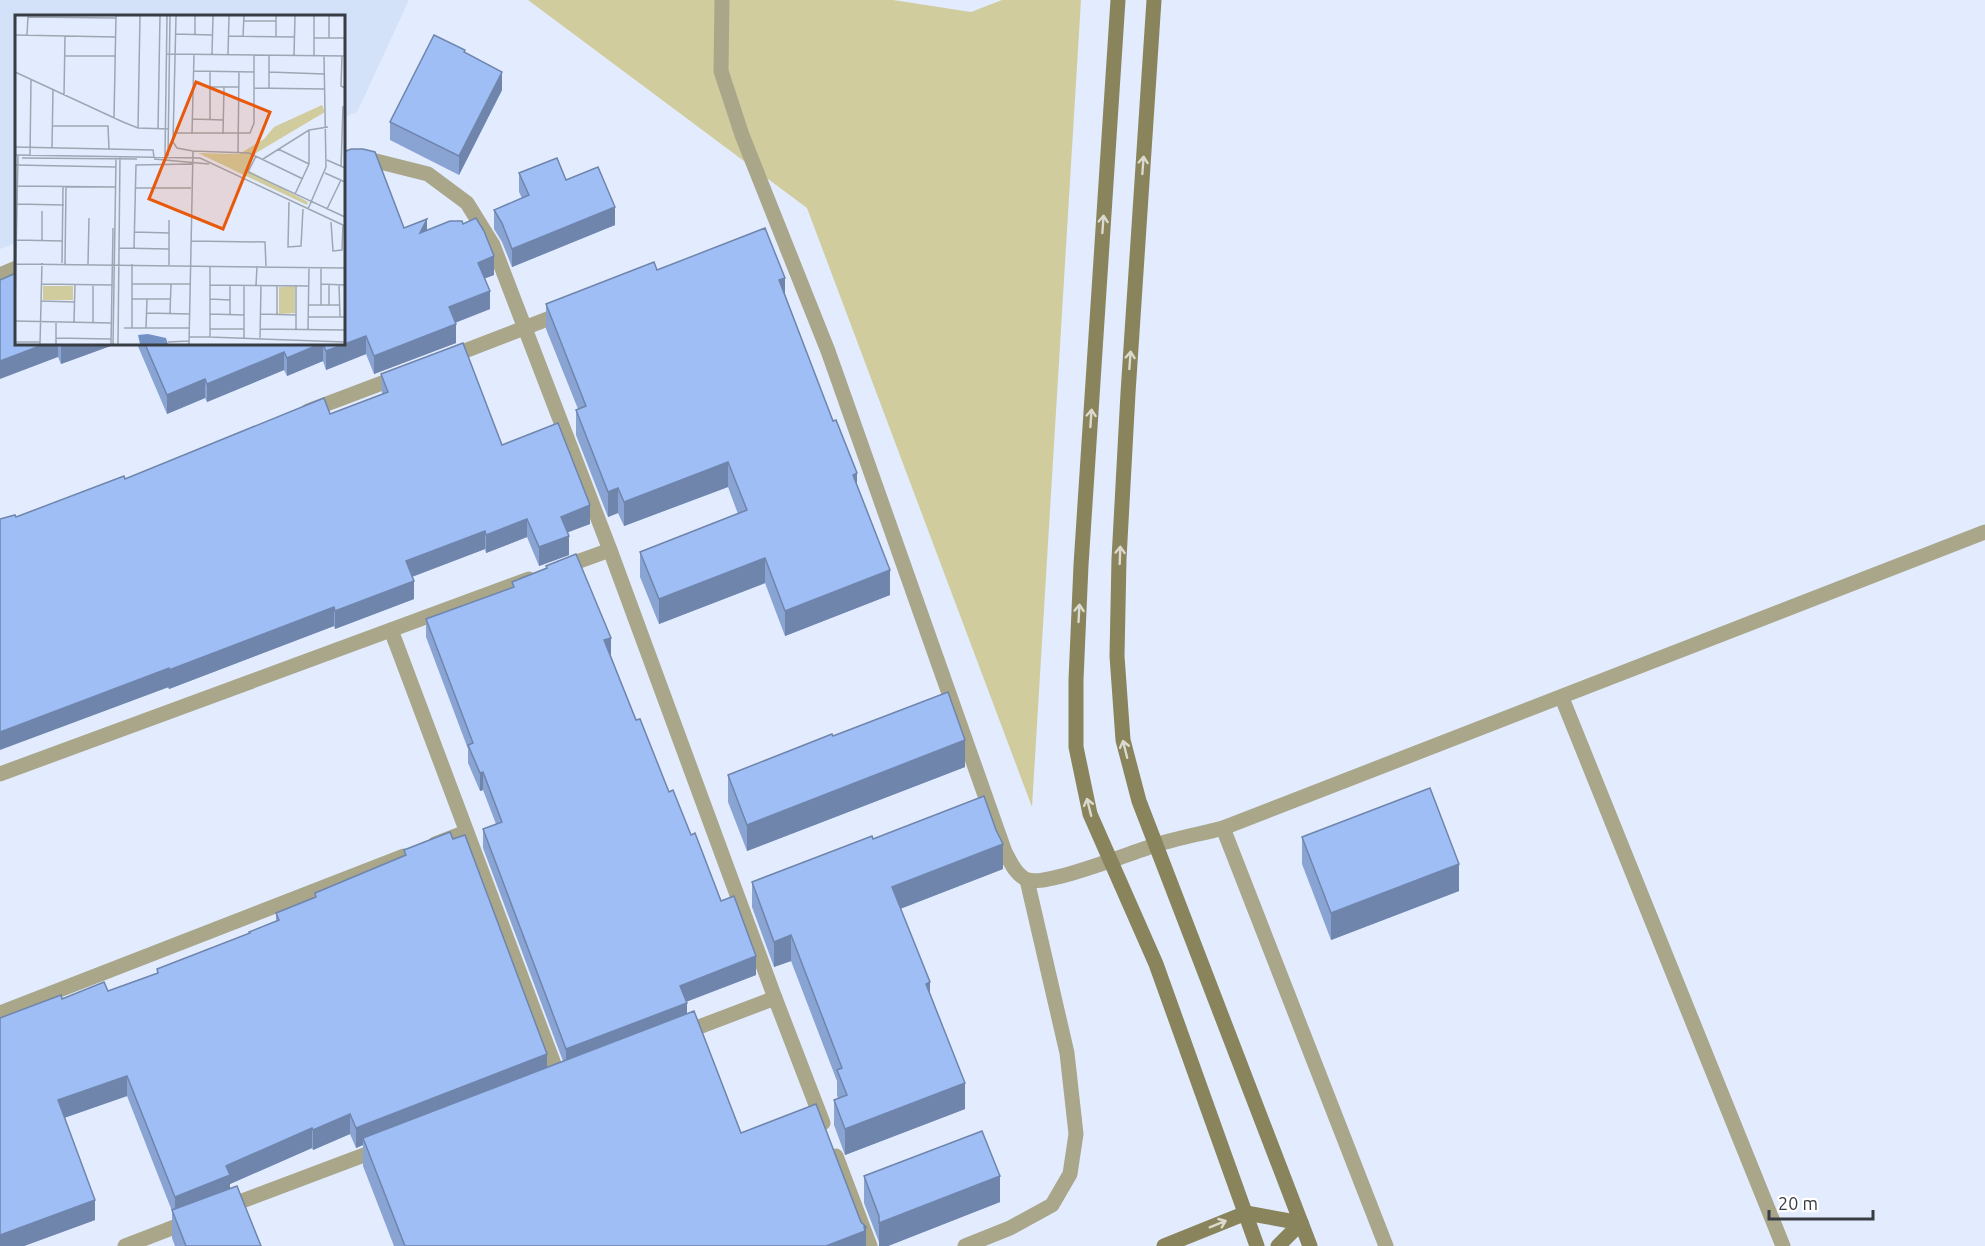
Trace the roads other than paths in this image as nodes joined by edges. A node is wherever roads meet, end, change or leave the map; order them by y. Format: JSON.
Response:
{"nodes":[{"id":1,"x":722,"y":0,"type":"edge"},
{"id":2,"x":1118,"y":0,"type":"edge"},
{"id":3,"x":1154,"y":0,"type":"edge"},
{"id":4,"x":345,"y":157,"type":"edge"},
{"id":5,"x":15,"y":268,"type":"edge"},
{"id":6,"x":0,"y":275,"type":"edge"},
{"id":7,"x":579,"y":307,"type":"edge"},
{"id":8,"x":524,"y":328,"type":"junction"},
{"id":9,"x":435,"y":363,"type":"edge"},
{"id":10,"x":412,"y":371,"type":"edge"},
{"id":11,"x":290,"y":418,"type":"edge"},
{"id":12,"x":1985,"y":532,"type":"edge"},
{"id":13,"x":610,"y":550,"type":"junction"},
{"id":14,"x":391,"y":630,"type":"junction"},
{"id":15,"x":1562,"y":698,"type":"junction"},
{"id":16,"x":0,"y":774,"type":"edge"},
{"id":17,"x":1223,"y":828,"type":"junction"},
{"id":18,"x":466,"y":832,"type":"junction"},
{"id":19,"x":1157,"y":844,"type":"junction"},
{"id":20,"x":1110,"y":861,"type":"junction"},
{"id":21,"x":1027,"y":880,"type":"junction"},
{"id":22,"x":775,"y":998,"type":"junction"},
{"id":23,"x":0,"y":1013,"type":"edge"},
{"id":24,"x":667,"y":1039,"type":"edge"},
{"id":25,"x":560,"y":1080,"type":"edge"},
{"id":26,"x":393,"y":1144,"type":"edge"},
{"id":27,"x":1246,"y":1213,"type":"junction"},
{"id":28,"x":1301,"y":1223,"type":"junction"},
{"id":29,"x":125,"y":1246,"type":"edge"},
{"id":30,"x":870,"y":1246,"type":"edge"},
{"id":31,"x":964,"y":1246,"type":"edge"},
{"id":32,"x":1164,"y":1246,"type":"edge"},
{"id":33,"x":1257,"y":1246,"type":"edge"},
{"id":34,"x":1278,"y":1246,"type":"edge"},
{"id":35,"x":1310,"y":1246,"type":"edge"},
{"id":36,"x":1386,"y":1246,"type":"edge"},
{"id":37,"x":1783,"y":1246,"type":"edge"}],
"edges":[{"from":1,"to":21,"type":"street"},
{"from":20,"to":2,"type":"street","one_way":true},
{"from":19,"to":3,"type":"street","one_way":true},
{"from":4,"to":8,"type":"street"},
{"from":5,"to":6,"type":"street"},
{"from":7,"to":8,"type":"street"},
{"from":8,"to":9,"type":"street"},
{"from":8,"to":13,"type":"street"},
{"from":10,"to":11,"type":"street"},
{"from":12,"to":15,"type":"street"},
{"from":13,"to":14,"type":"street"},
{"from":13,"to":22,"type":"street"},
{"from":14,"to":16,"type":"street"},
{"from":14,"to":18,"type":"street"},
{"from":15,"to":17,"type":"street"},
{"from":15,"to":37,"type":"street"},
{"from":17,"to":19,"type":"street"},
{"from":17,"to":36,"type":"street"},
{"from":18,"to":23,"type":"street"},
{"from":18,"to":25,"type":"street"},
{"from":19,"to":20,"type":"street"},
{"from":19,"to":28,"type":"street"},
{"from":20,"to":21,"type":"street"},
{"from":20,"to":27,"type":"street"},
{"from":21,"to":31,"type":"street"},
{"from":22,"to":24,"type":"street"},
{"from":22,"to":30,"type":"street"},
{"from":26,"to":29,"type":"street"},
{"from":27,"to":28,"type":"street"},
{"from":32,"to":27,"type":"street","one_way":true},
{"from":27,"to":33,"type":"street"},
{"from":28,"to":34,"type":"street"},
{"from":28,"to":35,"type":"street"}]}
